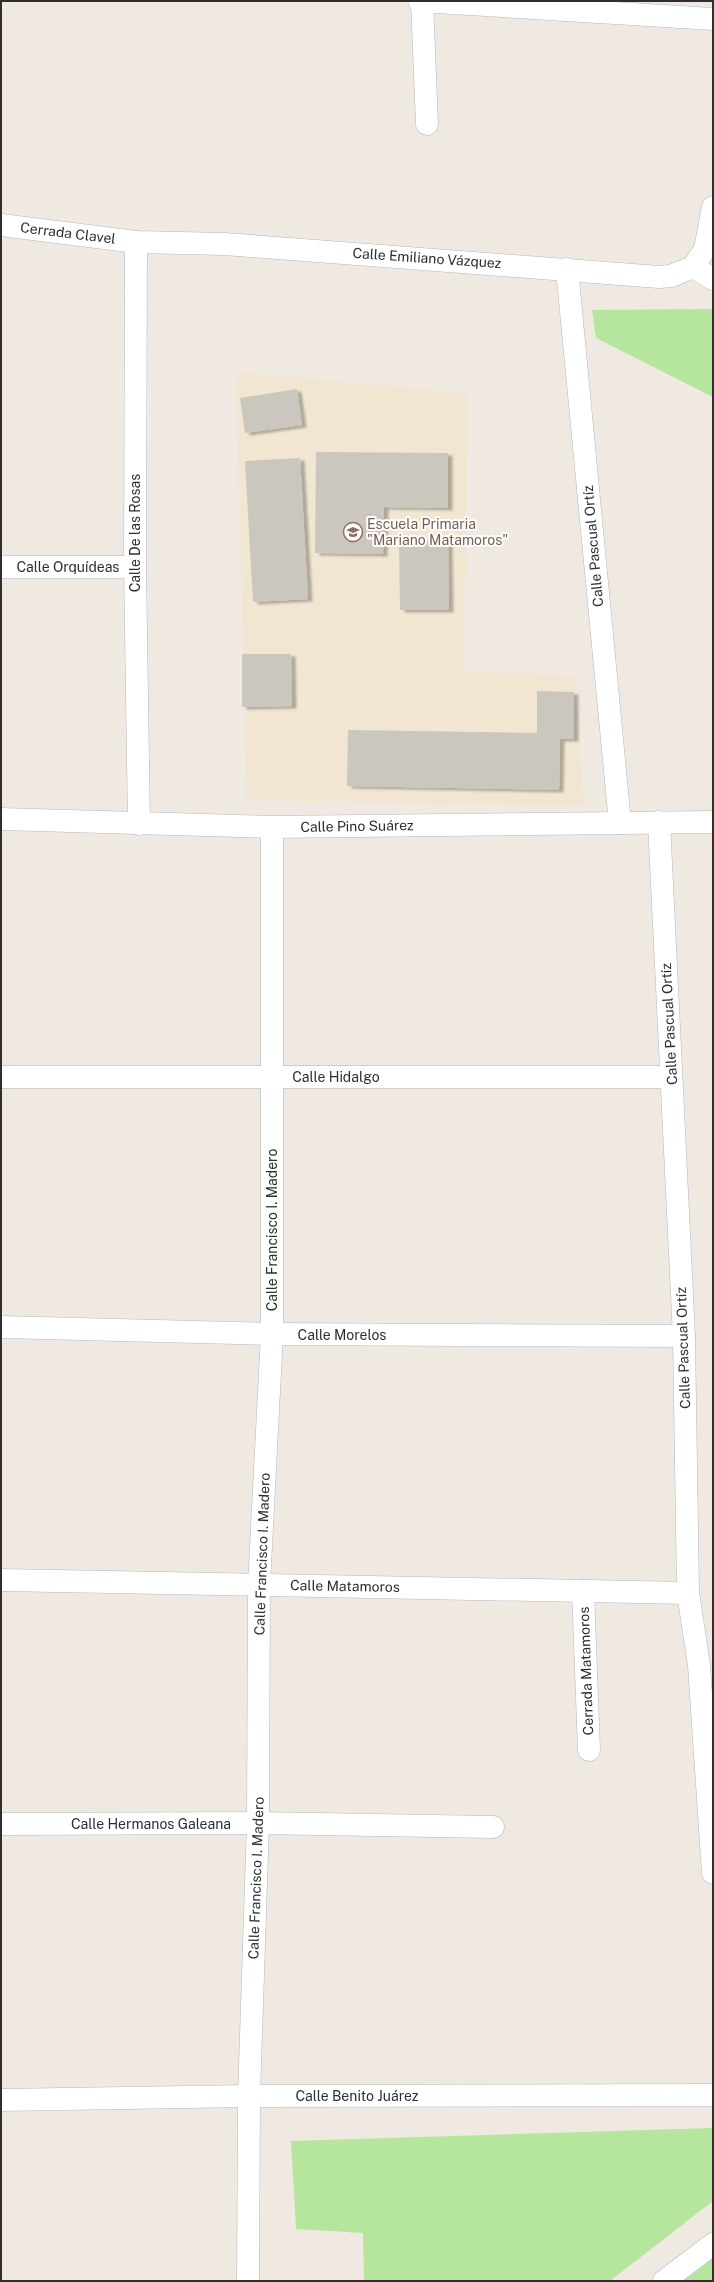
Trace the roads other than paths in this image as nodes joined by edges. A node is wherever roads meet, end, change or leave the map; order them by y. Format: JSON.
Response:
{"nodes":[{"id":1,"x":419,"y":1,"type":"edge"},
{"id":2,"x":422,"y":1,"type":"edge"},
{"id":3,"x":637,"y":8,"type":"edge"},
{"id":4,"x":713,"y":19,"type":"edge"},
{"id":5,"x":427,"y":124,"type":"dead end"},
{"id":6,"x":713,"y":207,"type":"edge"},
{"id":7,"x":1,"y":225,"type":"edge"},
{"id":8,"x":136,"y":242,"type":"junction"},
{"id":9,"x":692,"y":267,"type":"junction"},
{"id":10,"x":567,"y":269,"type":"junction"},
{"id":11,"x":713,"y":279,"type":"edge"},
{"id":12,"x":1,"y":567,"type":"edge"},
{"id":13,"x":135,"y":567,"type":"junction"},
{"id":14,"x":1,"y":819,"type":"edge"},
{"id":15,"x":659,"y":822,"type":"junction"},
{"id":16,"x":713,"y":822,"type":"edge"},
{"id":17,"x":620,"y":823,"type":"junction"},
{"id":18,"x":139,"y":824,"type":"junction"},
{"id":19,"x":272,"y":827,"type":"junction"},
{"id":20,"x":271,"y":1077,"type":"junction"},
{"id":21,"x":671,"y":1077,"type":"junction"},
{"id":22,"x":1,"y":1078,"type":"edge"},
{"id":23,"x":1,"y":1327,"type":"edge"},
{"id":24,"x":272,"y":1334,"type":"junction"},
{"id":25,"x":684,"y":1336,"type":"junction"},
{"id":26,"x":1,"y":1580,"type":"edge"},
{"id":27,"x":259,"y":1585,"type":"junction"},
{"id":28,"x":583,"y":1591,"type":"junction"},
{"id":29,"x":688,"y":1593,"type":"junction"},
{"id":30,"x":589,"y":1750,"type":"dead end"},
{"id":31,"x":258,"y":1823,"type":"junction"},
{"id":32,"x":1,"y":1824,"type":"edge"},
{"id":33,"x":493,"y":1827,"type":"dead end"},
{"id":34,"x":713,"y":1873,"type":"edge"},
{"id":35,"x":713,"y":2095,"type":"edge"},
{"id":36,"x":249,"y":2096,"type":"junction"},
{"id":37,"x":1,"y":2100,"type":"edge"},
{"id":38,"x":713,"y":2244,"type":"edge"},
{"id":39,"x":248,"y":2281,"type":"edge"},
{"id":40,"x":664,"y":2281,"type":"edge"}],
"edges":[{"from":1,"to":2,"type":"street"},
{"from":2,"to":3,"type":"street"},
{"from":2,"to":5,"type":"street"},
{"from":3,"to":4,"type":"street"},
{"from":6,"to":9,"type":"street"},
{"from":7,"to":8,"type":"street","name":"Cerrada Clavel"},
{"from":8,"to":10,"type":"street","name":"Calle Emiliano Vázquez"},
{"from":8,"to":13,"type":"street","name":"Calle De las Rosas"},
{"from":9,"to":10,"type":"street","name":"Calle Emiliano Vázquez"},
{"from":9,"to":11,"type":"street"},
{"from":10,"to":17,"type":"street","name":"Calle Pascual Ortíz"},
{"from":12,"to":13,"type":"street","name":"Calle Orquídeas"},
{"from":13,"to":18,"type":"street","name":"Calle De las Rosas"},
{"from":14,"to":18,"type":"street","name":"Calle Pino Suárez"},
{"from":15,"to":16,"type":"street","name":"Calle Pino Suárez"},
{"from":15,"to":17,"type":"street","name":"Calle Pino Suárez"},
{"from":15,"to":21,"type":"street","name":"Calle Pascual Ortíz"},
{"from":17,"to":19,"type":"street","name":"Calle Pino Suárez"},
{"from":18,"to":19,"type":"street","name":"Calle Pino Suárez"},
{"from":19,"to":20,"type":"street","name":"Calle Francisco I. Madero"},
{"from":20,"to":21,"type":"street","name":"Calle Hidalgo"},
{"from":20,"to":22,"type":"street","name":"Calle Hidalgo"},
{"from":20,"to":24,"type":"street","name":"Calle Francisco I. Madero"},
{"from":21,"to":25,"type":"street","name":"Calle Pascual Ortíz"},
{"from":23,"to":24,"type":"street","name":"Calle Morelos"},
{"from":24,"to":25,"type":"street","name":"Calle Morelos"},
{"from":24,"to":27,"type":"street","name":"Calle Francisco I. Madero"},
{"from":25,"to":29,"type":"street","name":"Calle Pascual Ortíz"},
{"from":26,"to":27,"type":"street","name":"Calle Matamoros"},
{"from":27,"to":28,"type":"street","name":"Calle Matamoros"},
{"from":27,"to":31,"type":"street","name":"Calle Francisco I. Madero"},
{"from":28,"to":29,"type":"street","name":"Calle Matamoros"},
{"from":28,"to":30,"type":"street","name":"Cerrada Matamoros"},
{"from":29,"to":34,"type":"street","name":"Calle Pascual Ortíz"},
{"from":31,"to":32,"type":"street","name":"Calle Hermanos Galeana"},
{"from":31,"to":33,"type":"street","name":"Calle Hermanos Galeana"},
{"from":31,"to":36,"type":"street","name":"Calle Francisco I. Madero"},
{"from":35,"to":36,"type":"street","name":"Calle Benito Juárez"},
{"from":36,"to":37,"type":"street","name":"Calle Benito Juárez"},
{"from":36,"to":39,"type":"street","name":"Calle Francisco I. Madero"},
{"from":38,"to":40,"type":"street"}]}
